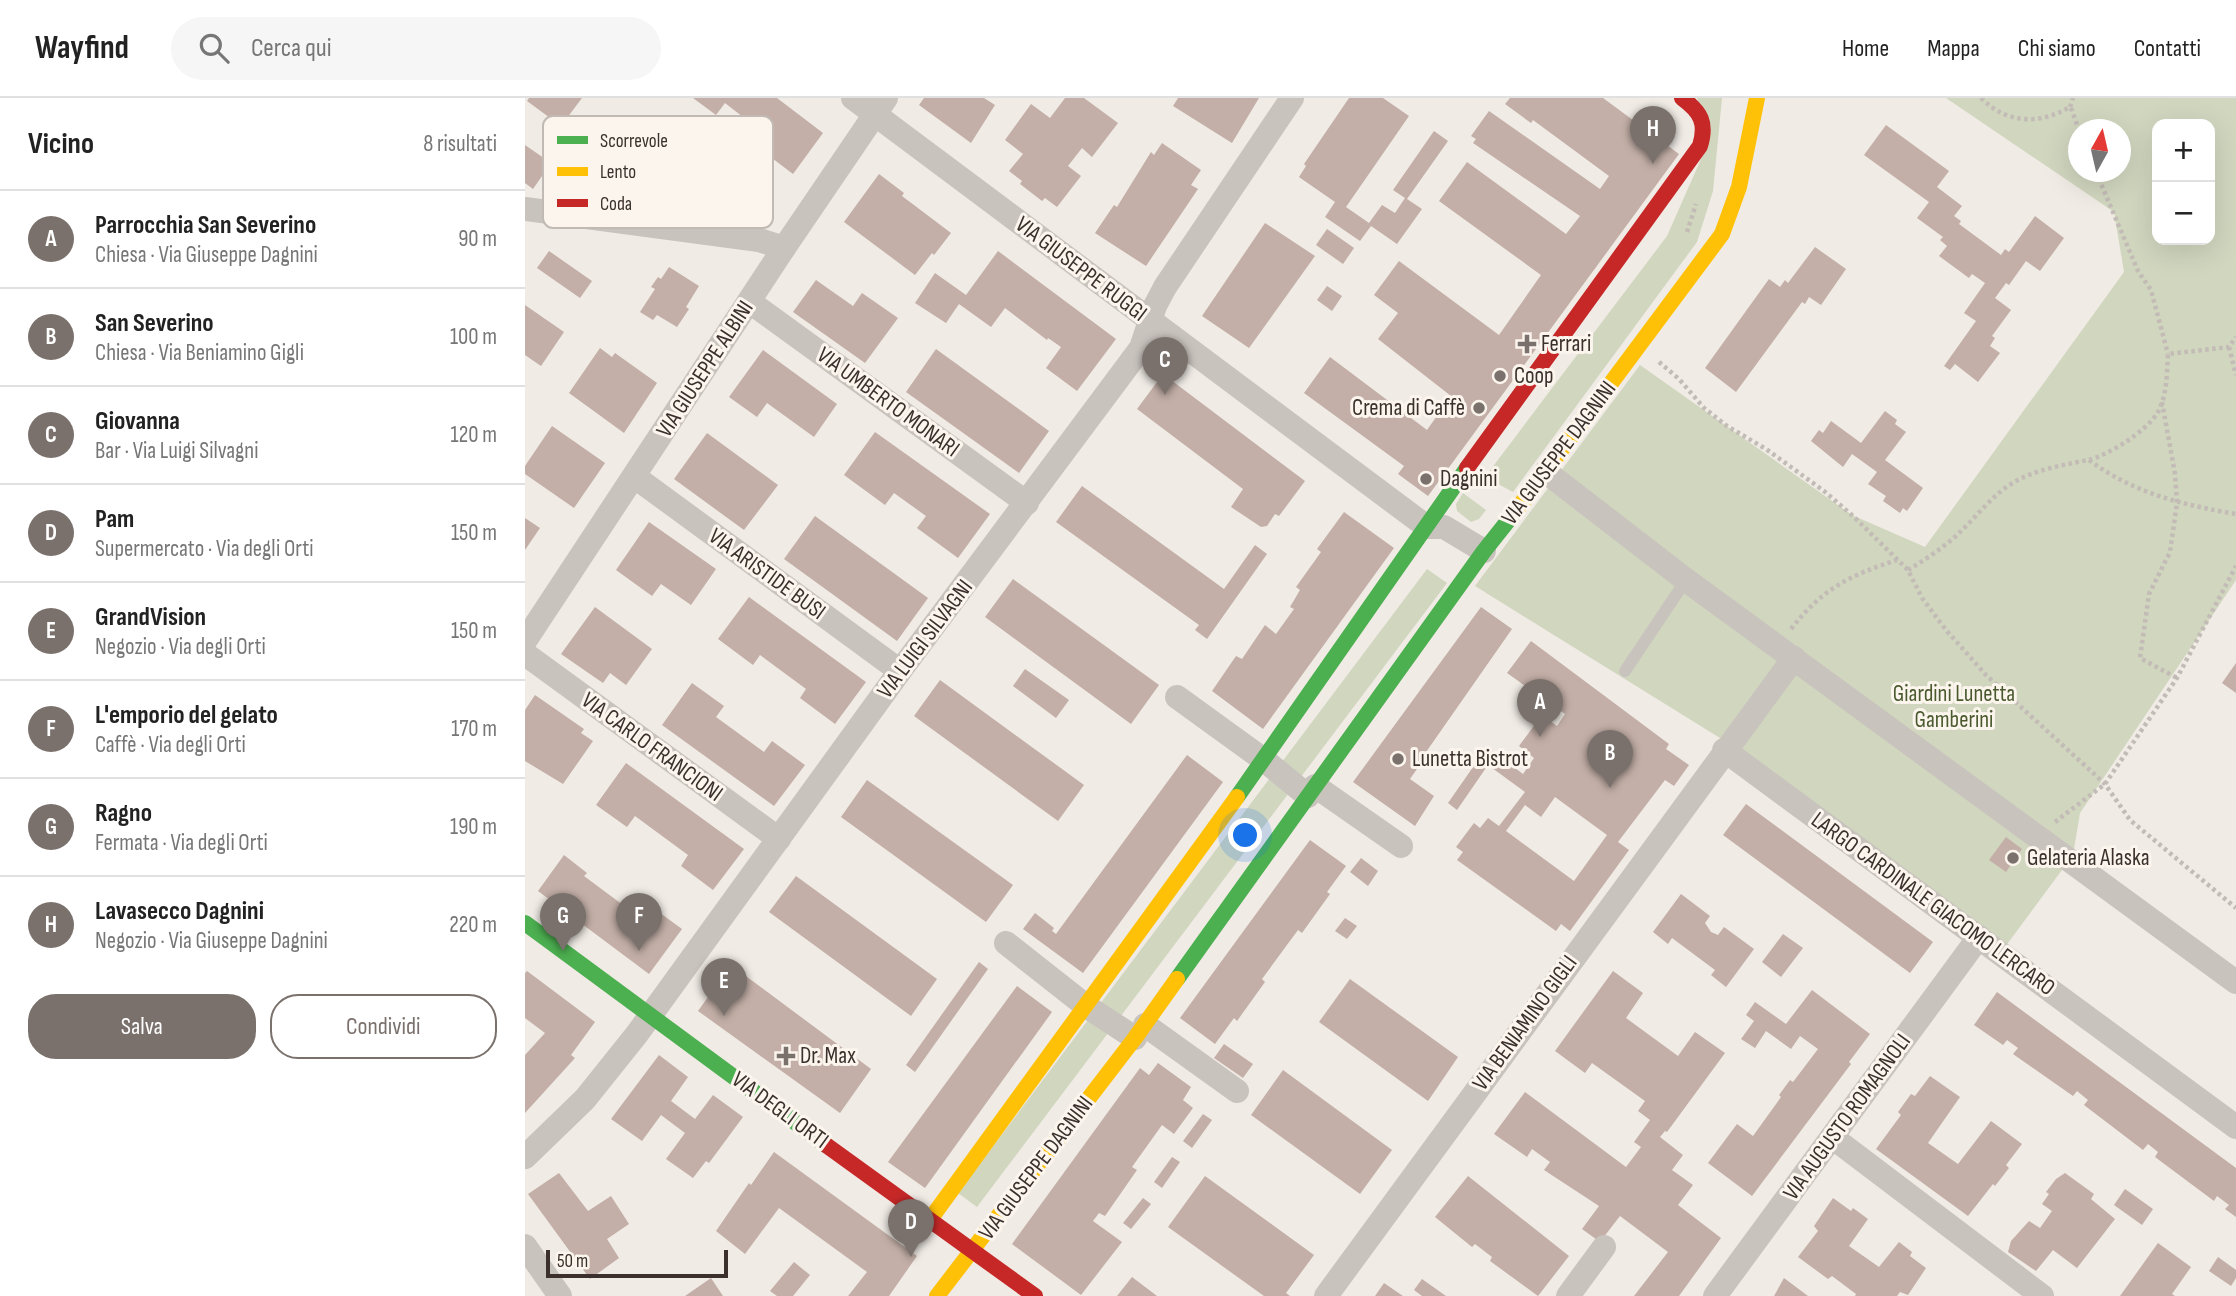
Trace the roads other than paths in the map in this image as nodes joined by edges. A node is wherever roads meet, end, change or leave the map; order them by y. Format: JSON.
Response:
{"nodes":[{"id":1,"x":853,"y":98,"type":"edge"},
{"id":2,"x":1292,"y":98,"type":"edge"},
{"id":3,"x":1682,"y":98,"type":"edge"},
{"id":4,"x":1757,"y":98,"type":"edge"},
{"id":5,"x":881,"y":106,"type":"edge"},
{"id":6,"x":644,"y":228,"type":"edge"},
{"id":7,"x":785,"y":248,"type":"junction"},
{"id":8,"x":750,"y":302,"type":"junction"},
{"id":9,"x":1151,"y":320,"type":"junction"},
{"id":10,"x":1546,"y":472,"type":"junction"},
{"id":11,"x":635,"y":477,"type":"junction"},
{"id":12,"x":1027,"y":503,"type":"junction"},
{"id":13,"x":1427,"y":527,"type":"junction"},
{"id":14,"x":1484,"y":551,"type":"junction"},
{"id":15,"x":1686,"y":580,"type":"junction"},
{"id":16,"x":525,"y":641,"type":"edge"},
{"id":17,"x":525,"y":654,"type":"edge"},
{"id":18,"x":1794,"y":658,"type":"junction"},
{"id":19,"x":900,"y":671,"type":"junction"},
{"id":20,"x":1625,"y":671,"type":"dead end"},
{"id":21,"x":1177,"y":697,"type":"dead end"},
{"id":22,"x":1724,"y":750,"type":"junction"},
{"id":23,"x":1264,"y":760,"type":"junction"},
{"id":24,"x":1312,"y":791,"type":"junction"},
{"id":25,"x":779,"y":839,"type":"junction"},
{"id":26,"x":1401,"y":846,"type":"dead end"},
{"id":27,"x":525,"y":923,"type":"edge"},
{"id":28,"x":1979,"y":937,"type":"junction"},
{"id":29,"x":1006,"y":943,"type":"dead end"},
{"id":30,"x":2236,"y":982,"type":"edge"},
{"id":31,"x":1086,"y":1006,"type":"junction"},
{"id":32,"x":651,"y":1015,"type":"junction"},
{"id":33,"x":1140,"y":1031,"type":"junction"},
{"id":34,"x":1237,"y":1091,"type":"dead end"},
{"id":35,"x":2236,"y":1127,"type":"edge"},
{"id":36,"x":1832,"y":1137,"type":"junction"},
{"id":37,"x":525,"y":1157,"type":"edge"},
{"id":38,"x":929,"y":1221,"type":"junction"},
{"id":39,"x":525,"y":1246,"type":"edge"},
{"id":40,"x":1604,"y":1247,"type":"dead end"},
{"id":41,"x":972,"y":1252,"type":"junction"},
{"id":42,"x":559,"y":1296,"type":"edge"},
{"id":43,"x":936,"y":1296,"type":"edge"},
{"id":44,"x":1035,"y":1296,"type":"edge"},
{"id":45,"x":1326,"y":1296,"type":"edge"},
{"id":46,"x":1568,"y":1296,"type":"edge"},
{"id":47,"x":1715,"y":1296,"type":"edge"},
{"id":48,"x":2042,"y":1296,"type":"edge"}],
"edges":[{"from":1,"to":5,"type":"street","name":"VIA GIUSEPPE RUGGI"},
{"from":2,"to":9,"type":"street","name":"VIA LUIGI SILVAGNI"},
{"from":3,"to":13,"type":"street"},
{"from":4,"to":10,"type":"street","name":"VIA GIUSEPPE DAGNINI"},
{"from":5,"to":7,"type":"street","name":"VIA GIUSEPPE ALBINI"},
{"from":5,"to":9,"type":"street","name":"VIA GIUSEPPE RUGGI"},
{"from":6,"to":7,"type":"street"},
{"from":7,"to":8,"type":"street","name":"VIA GIUSEPPE ALBINI"},
{"from":8,"to":11,"type":"street","name":"VIA GIUSEPPE ALBINI"},
{"from":8,"to":12,"type":"street","name":"VIA UMBERTO MONARI"},
{"from":9,"to":12,"type":"street","name":"VIA LUIGI SILVAGNI"},
{"from":9,"to":13,"type":"street","name":"VIA GIUSEPPE RUGGI"},
{"from":10,"to":14,"type":"street","name":"VIA GIUSEPPE DAGNINI"},
{"from":10,"to":15,"type":"street"},
{"from":11,"to":16,"type":"street","name":"VIA GIUSEPPE ALBINI"},
{"from":11,"to":19,"type":"street","name":"VIA ARISTIDE BUSI"},
{"from":12,"to":19,"type":"street","name":"VIA LUIGI SILVAGNI"},
{"from":13,"to":14,"type":"street","name":"VIA GIUSEPPE RUGGI"},
{"from":13,"to":23,"type":"street"},
{"from":14,"to":24,"type":"street","name":"VIA GIUSEPPE DAGNINI"},
{"from":15,"to":18,"type":"street"},
{"from":15,"to":20,"type":"lane"},
{"from":17,"to":25,"type":"street","name":"VIA CARLO FRANCIONI"},
{"from":18,"to":22,"type":"street"},
{"from":18,"to":30,"type":"street"},
{"from":19,"to":25,"type":"street","name":"VIA LUIGI SILVAGNI"},
{"from":21,"to":23,"type":"street"},
{"from":22,"to":28,"type":"street","name":"LARGO CARDINALE GIACOMO LERCARO"},
{"from":22,"to":45,"type":"street","name":"VIA BENIAMINO GIGLI"},
{"from":23,"to":24,"type":"street"},
{"from":23,"to":31,"type":"street"},
{"from":24,"to":26,"type":"street"},
{"from":24,"to":33,"type":"street","name":"VIA GIUSEPPE DAGNINI"},
{"from":25,"to":32,"type":"street","name":"VIA LUIGI SILVAGNI"},
{"from":27,"to":32,"type":"street","name":"VIA DEGLI ORTI"},
{"from":28,"to":35,"type":"street","name":"LARGO CARDINALE GIACOMO LERCARO"},
{"from":28,"to":36,"type":"street","name":"VIA AUGUSTO ROMAGNOLI"},
{"from":29,"to":31,"type":"street"},
{"from":31,"to":33,"type":"street"},
{"from":31,"to":38,"type":"street"},
{"from":32,"to":37,"type":"street","name":"VIA LUIGI SILVAGNI"},
{"from":32,"to":38,"type":"street","name":"VIA DEGLI ORTI"},
{"from":33,"to":34,"type":"street"},
{"from":33,"to":41,"type":"street","name":"VIA GIUSEPPE DAGNINI"},
{"from":36,"to":47,"type":"street","name":"VIA AUGUSTO ROMAGNOLI"},
{"from":36,"to":48,"type":"street"},
{"from":38,"to":41,"type":"street","name":"VIA DEGLI ORTI"},
{"from":39,"to":42,"type":"street"},
{"from":40,"to":46,"type":"street"},
{"from":41,"to":43,"type":"street","name":"VIA GIUSEPPE DAGNINI"},
{"from":41,"to":44,"type":"street","name":"VIA DEGLI ORTI"}]}
